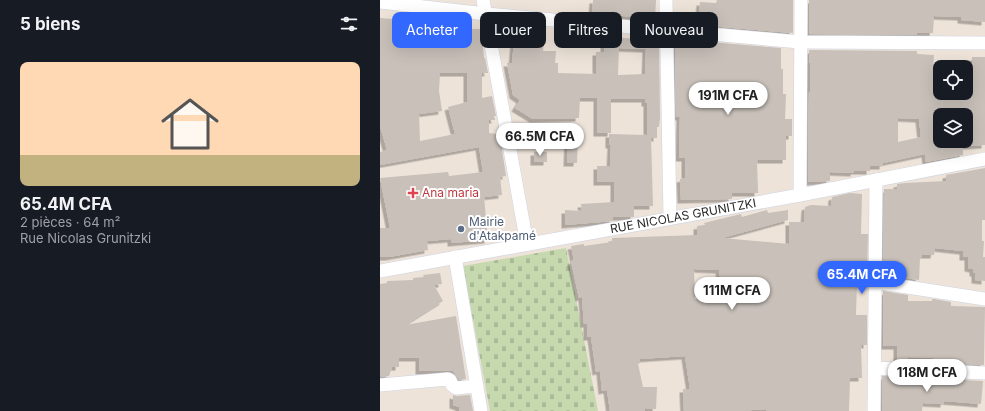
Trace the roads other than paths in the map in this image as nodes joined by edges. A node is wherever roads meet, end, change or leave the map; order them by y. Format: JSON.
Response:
{"nodes":[{"id":1,"x":483,"y":0,"type":"edge"},
{"id":2,"x":666,"y":0,"type":"edge"},
{"id":3,"x":801,"y":0,"type":"edge"},
{"id":4,"x":380,"y":2,"type":"edge"},
{"id":5,"x":486,"y":12,"type":"edge"},
{"id":6,"x":666,"y":12,"type":"edge"},
{"id":7,"x":480,"y":13,"type":"edge"},
{"id":8,"x":546,"y":19,"type":"edge"},
{"id":9,"x":630,"y":27,"type":"edge"},
{"id":10,"x":718,"y":35,"type":"edge"},
{"id":11,"x":800,"y":42,"type":"junction"},
{"id":12,"x":985,"y":43,"type":"edge"},
{"id":13,"x":492,"y":48,"type":"edge"},
{"id":14,"x":667,"y":48,"type":"edge"},
{"id":15,"x":985,"y":159,"type":"edge"},
{"id":16,"x":876,"y":180,"type":"junction"},
{"id":17,"x":800,"y":195,"type":"junction"},
{"id":18,"x":670,"y":218,"type":"junction"},
{"id":19,"x":527,"y":244,"type":"junction"},
{"id":20,"x":454,"y":257,"type":"junction"},
{"id":21,"x":380,"y":271,"type":"edge"},
{"id":22,"x":875,"y":282,"type":"junction"},
{"id":23,"x":985,"y":299,"type":"edge"},
{"id":24,"x":874,"y":368,"type":"junction"},
{"id":25,"x":985,"y":373,"type":"edge"},
{"id":26,"x":380,"y":385,"type":"edge"},
{"id":27,"x":476,"y":386,"type":"junction"},
{"id":28,"x":481,"y":411,"type":"edge"},
{"id":29,"x":874,"y":411,"type":"edge"}],
"edges":[{"from":1,"to":5,"type":"street"},
{"from":2,"to":6,"type":"street"},
{"from":3,"to":11,"type":"street"},
{"from":4,"to":7,"type":"street"},
{"from":8,"to":9,"type":"street"},
{"from":10,"to":11,"type":"street"},
{"from":11,"to":12,"type":"street"},
{"from":11,"to":17,"type":"street"},
{"from":13,"to":19,"type":"street"},
{"from":14,"to":18,"type":"street"},
{"from":15,"to":16,"type":"street","name":"RUE NICOLAS GRUNITZKI"},
{"from":16,"to":17,"type":"street","name":"RUE NICOLAS GRUNITZKI"},
{"from":16,"to":22,"type":"street"},
{"from":17,"to":18,"type":"street","name":"RUE NICOLAS GRUNITZKI"},
{"from":18,"to":19,"type":"street","name":"RUE NICOLAS GRUNITZKI"},
{"from":19,"to":20,"type":"street","name":"RUE NICOLAS GRUNITZKI"},
{"from":20,"to":21,"type":"street","name":"RUE NICOLAS GRUNITZKI"},
{"from":20,"to":27,"type":"street"},
{"from":22,"to":23,"type":"street"},
{"from":22,"to":24,"type":"street"},
{"from":24,"to":25,"type":"street"},
{"from":24,"to":29,"type":"street"},
{"from":26,"to":27,"type":"street"},
{"from":27,"to":28,"type":"street"}]}
